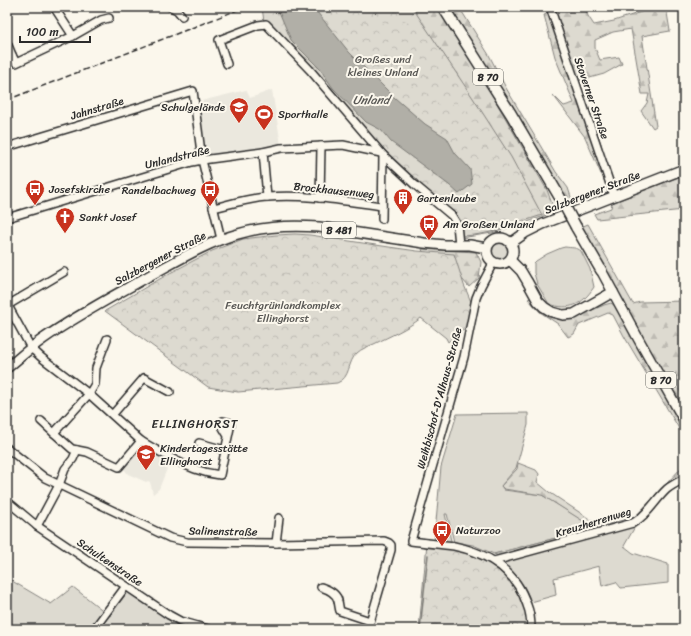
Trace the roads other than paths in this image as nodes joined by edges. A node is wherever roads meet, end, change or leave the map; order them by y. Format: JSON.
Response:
{"nodes":[{"id":1,"x":54,"y":7,"type":"edge"},
{"id":2,"x":171,"y":7,"type":"edge"},
{"id":3,"x":444,"y":7,"type":"edge"},
{"id":4,"x":550,"y":7,"type":"edge"},
{"id":5,"x":182,"y":16,"type":"dead end"},
{"id":6,"x":109,"y":18,"type":"dead end"},
{"id":7,"x":73,"y":36,"type":"junction"},
{"id":8,"x":7,"y":43,"type":"edge"},
{"id":9,"x":10,"y":56,"type":"edge"},
{"id":10,"x":227,"y":64,"type":"dead end"},
{"id":11,"x":321,"y":146,"type":"junction"},
{"id":12,"x":7,"y":148,"type":"edge"},
{"id":13,"x":263,"y":152,"type":"junction"},
{"id":14,"x":382,"y":154,"type":"junction"},
{"id":15,"x":202,"y":160,"type":"junction"},
{"id":16,"x":684,"y":169,"type":"edge"},
{"id":17,"x":614,"y":196,"type":"junction"},
{"id":18,"x":267,"y":197,"type":"junction"},
{"id":19,"x":320,"y":198,"type":"junction"},
{"id":20,"x":382,"y":206,"type":"junction"},
{"id":21,"x":213,"y":208,"type":"junction"},
{"id":22,"x":7,"y":218,"type":"edge"},
{"id":23,"x":382,"y":219,"type":"dead end"},
{"id":24,"x":221,"y":239,"type":"junction"},
{"id":25,"x":510,"y":243,"type":"junction"},
{"id":26,"x":459,"y":245,"type":"junction"},
{"id":27,"x":486,"y":248,"type":"junction"},
{"id":28,"x":510,"y":260,"type":"junction"},
{"id":29,"x":493,"y":263,"type":"junction"},
{"id":30,"x":601,"y":270,"type":"junction"},
{"id":31,"x":64,"y":272,"type":"dead end"},
{"id":32,"x":613,"y":292,"type":"junction"},
{"id":33,"x":599,"y":300,"type":"junction"},
{"id":34,"x":8,"y":308,"type":"edge"},
{"id":35,"x":108,"y":340,"type":"dead end"},
{"id":36,"x":31,"y":348,"type":"junction"},
{"id":37,"x":7,"y":368,"type":"edge"},
{"id":38,"x":170,"y":392,"type":"dead end"},
{"id":39,"x":89,"y":394,"type":"junction"},
{"id":40,"x":113,"y":414,"type":"junction"},
{"id":41,"x":684,"y":420,"type":"edge"},
{"id":42,"x":41,"y":421,"type":"dead end"},
{"id":43,"x":54,"y":433,"type":"junction"},
{"id":44,"x":228,"y":436,"type":"dead end"},
{"id":45,"x":141,"y":441,"type":"junction"},
{"id":46,"x":199,"y":443,"type":"dead end"},
{"id":47,"x":7,"y":448,"type":"edge"},
{"id":48,"x":77,"y":450,"type":"junction"},
{"id":49,"x":225,"y":450,"type":"junction"},
{"id":50,"x":684,"y":479,"type":"edge"},
{"id":51,"x":59,"y":485,"type":"junction"},
{"id":52,"x":7,"y":501,"type":"edge"},
{"id":53,"x":279,"y":518,"type":"dead end"},
{"id":54,"x":37,"y":526,"type":"junction"},
{"id":55,"x":276,"y":543,"type":"junction"},
{"id":56,"x":494,"y":561,"type":"junction"},
{"id":57,"x":126,"y":586,"type":"junction"},
{"id":58,"x":320,"y":586,"type":"dead end"},
{"id":59,"x":370,"y":621,"type":"junction"},
{"id":60,"x":94,"y":629,"type":"edge"},
{"id":61,"x":208,"y":629,"type":"edge"},
{"id":62,"x":368,"y":629,"type":"edge"},
{"id":63,"x":531,"y":629,"type":"edge"}],
"edges":[{"from":1,"to":7,"type":"street"},
{"from":2,"to":5,"type":"street"},
{"from":3,"to":30,"type":"highway","number":"B 70","bridge":true},
{"from":4,"to":17,"type":"street","name":"Stoverner Straße"},
{"from":6,"to":7,"type":"street"},
{"from":7,"to":9,"type":"street"},
{"from":8,"to":9,"type":"street"},
{"from":10,"to":14,"type":"street"},
{"from":11,"to":13,"type":"street","name":"Unlandstraße"},
{"from":11,"to":14,"type":"street","name":"Unlandstraße"},
{"from":11,"to":19,"type":"street"},
{"from":12,"to":15,"type":"street","name":"Jahnstraße"},
{"from":13,"to":15,"type":"street","name":"Unlandstraße"},
{"from":13,"to":18,"type":"street"},
{"from":14,"to":20,"type":"street"},
{"from":14,"to":26,"type":"street"},
{"from":15,"to":21,"type":"street"},
{"from":15,"to":22,"type":"street","name":"Unlandstraße"},
{"from":16,"to":17,"type":"main road","name":"Salzbergener Straße"},
{"from":17,"to":25,"type":"main road","name":"Salzbergener Straße"},
{"from":18,"to":19,"type":"street","name":"Brockhausenweg"},
{"from":18,"to":21,"type":"street","name":"Brockhausenweg"},
{"from":19,"to":20,"type":"street","name":"Brockhausenweg"},
{"from":20,"to":23,"type":"street"},
{"from":21,"to":24,"type":"street"},
{"from":24,"to":26,"type":"main road","name":"Salzbergener Straße","number":"B 481"},
{"from":24,"to":36,"type":"main road","name":"Salzbergener Straße","number":"B 481"},
{"from":25,"to":27,"type":"main road"},
{"from":25,"to":28,"type":"main road"},
{"from":26,"to":27,"type":"main road","name":"Salzbergener Straße","number":"B 481"},
{"from":27,"to":29,"type":"main road"},
{"from":28,"to":29,"type":"main road"},
{"from":28,"to":33,"type":"main road"},
{"from":29,"to":56,"type":"street","name":"Weihbischof-D'Alhaus-Straße"},
{"from":30,"to":32,"type":"main road","number":"B 70"},
{"from":30,"to":33,"type":"main road","number":"B 70"},
{"from":31,"to":34,"type":"street"},
{"from":32,"to":33,"type":"main road"},
{"from":32,"to":41,"type":"main road","number":"B 70"},
{"from":34,"to":36,"type":"street"},
{"from":35,"to":39,"type":"street"},
{"from":36,"to":37,"type":"main road","name":"Salzbergener Straße","number":"B 481"},
{"from":36,"to":39,"type":"street"},
{"from":38,"to":40,"type":"street"},
{"from":39,"to":40,"type":"street"},
{"from":39,"to":43,"type":"street"},
{"from":40,"to":45,"type":"street"},
{"from":42,"to":43,"type":"street"},
{"from":43,"to":48,"type":"street"},
{"from":44,"to":49,"type":"street"},
{"from":45,"to":48,"type":"street"},
{"from":45,"to":49,"type":"street"},
{"from":46,"to":49,"type":"street"},
{"from":47,"to":51,"type":"street","name":"Salinenstraße"},
{"from":48,"to":51,"type":"street"},
{"from":50,"to":56,"type":"street","name":"Kreuzherrenweg"},
{"from":51,"to":54,"type":"street"},
{"from":51,"to":55,"type":"street","name":"Salinenstraße"},
{"from":52,"to":54,"type":"street","name":"Schultenstraße"},
{"from":53,"to":55,"type":"street"},
{"from":54,"to":57,"type":"street","name":"Schultenstraße"},
{"from":55,"to":59,"type":"street","name":"Salinenstraße"},
{"from":56,"to":63,"type":"street"},
{"from":57,"to":60,"type":"street"},
{"from":57,"to":61,"type":"street","name":"Schultenstraße"},
{"from":58,"to":59,"type":"street"},
{"from":59,"to":62,"type":"street"}]}
